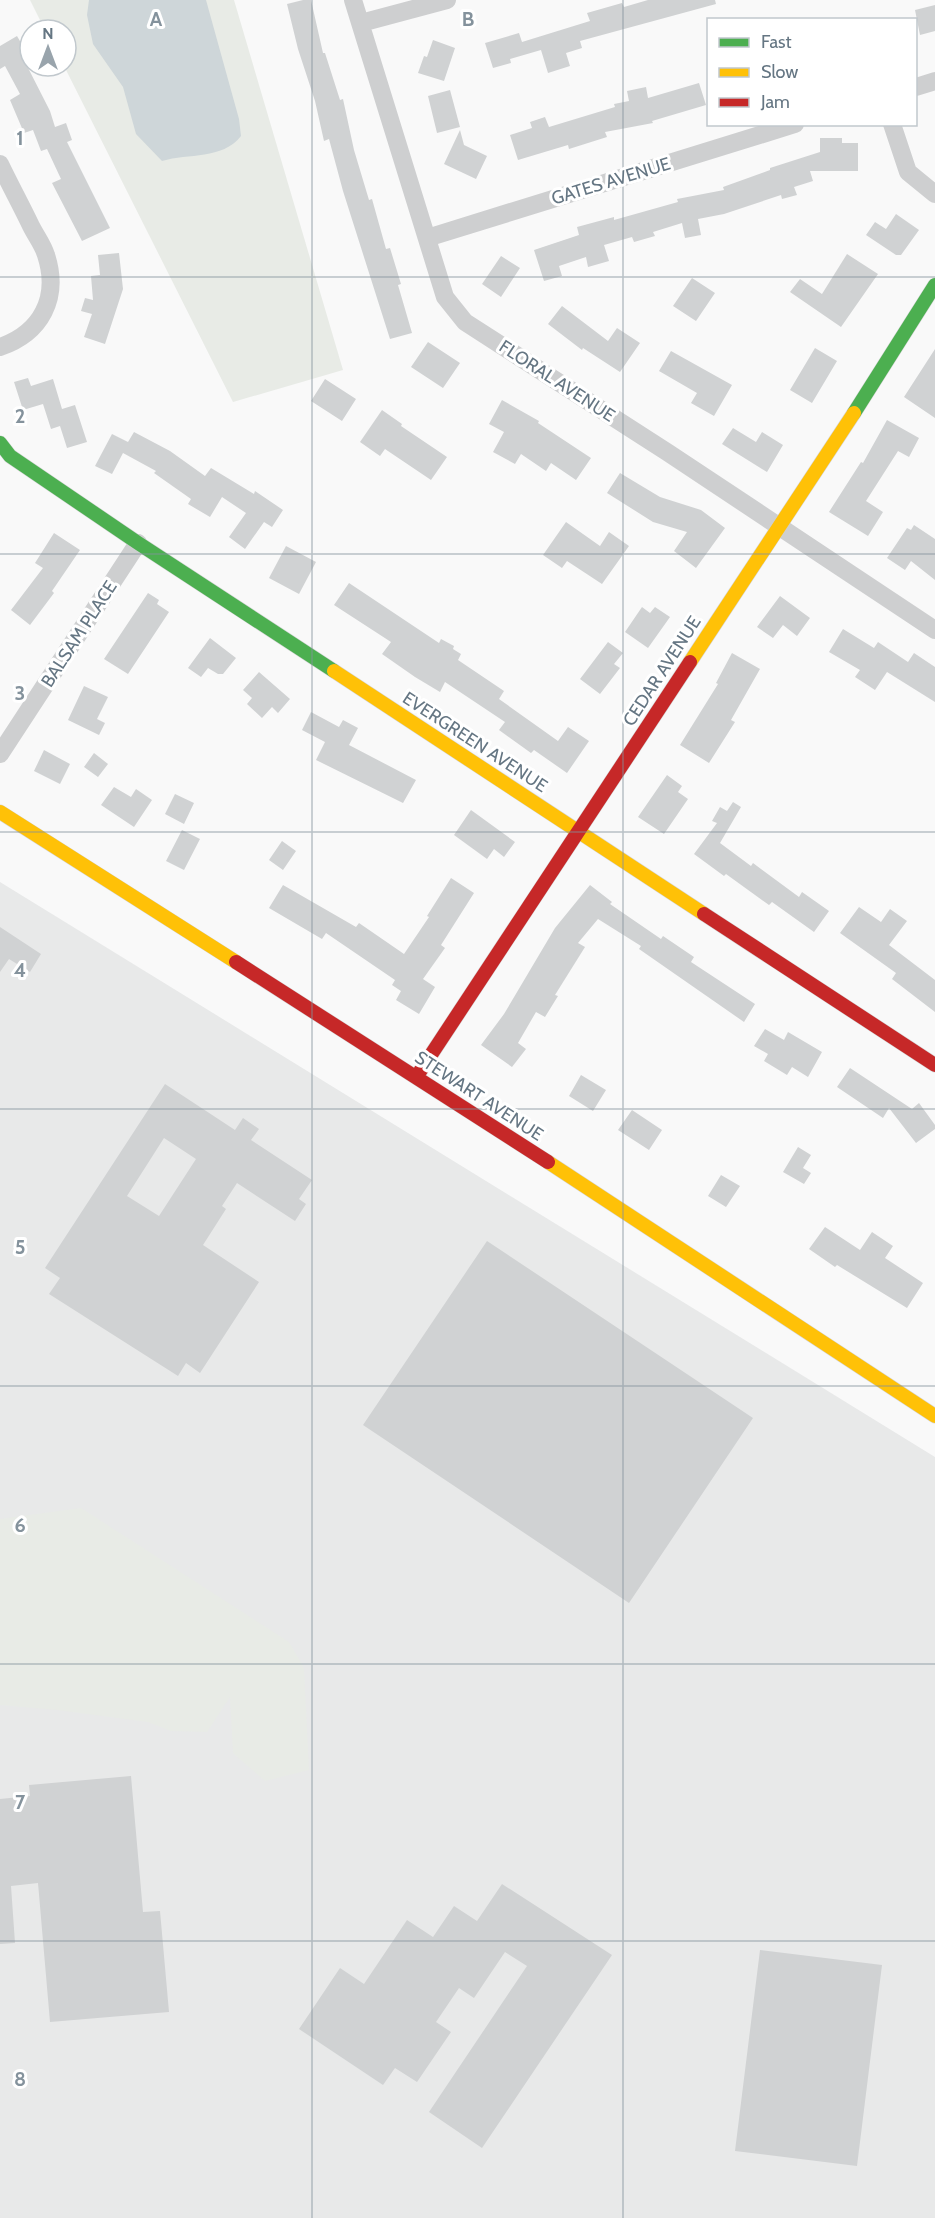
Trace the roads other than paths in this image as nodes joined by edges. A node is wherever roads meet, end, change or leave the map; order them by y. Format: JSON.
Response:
{"nodes":[{"id":1,"x":353,"y":0,"type":"edge"},
{"id":2,"x":447,"y":0,"type":"edge"},
{"id":3,"x":361,"y":23,"type":"junction"},
{"id":4,"x":935,"y":81,"type":"edge"},
{"id":5,"x":917,"y":86,"type":"edge"},
{"id":6,"x":789,"y":126,"type":"edge"},
{"id":7,"x":893,"y":126,"type":"edge"},
{"id":8,"x":0,"y":164,"type":"edge"},
{"id":9,"x":935,"y":194,"type":"edge"},
{"id":10,"x":427,"y":238,"type":"junction"},
{"id":11,"x":935,"y":285,"type":"edge"},
{"id":12,"x":0,"y":347,"type":"edge"},
{"id":13,"x":0,"y":443,"type":"edge"},
{"id":14,"x":778,"y":527,"type":"junction"},
{"id":15,"x":138,"y":543,"type":"junction"},
{"id":16,"x":935,"y":630,"type":"edge"},
{"id":17,"x":0,"y":754,"type":"edge"},
{"id":18,"x":0,"y":812,"type":"edge"},
{"id":19,"x":579,"y":832,"type":"junction"},
{"id":20,"x":935,"y":1065,"type":"edge"},
{"id":21,"x":417,"y":1076,"type":"junction"},
{"id":22,"x":935,"y":1416,"type":"edge"}],
"edges":[{"from":1,"to":3,"type":"street","name":"FLORAL AVENUE"},
{"from":2,"to":3,"type":"street"},
{"from":3,"to":10,"type":"street","name":"FLORAL AVENUE"},
{"from":4,"to":5,"type":"street"},
{"from":6,"to":10,"type":"street","name":"GATES AVENUE"},
{"from":7,"to":9,"type":"street"},
{"from":8,"to":12,"type":"street"},
{"from":10,"to":14,"type":"street","name":"FLORAL AVENUE"},
{"from":11,"to":14,"type":"street","name":"CEDAR AVENUE"},
{"from":13,"to":15,"type":"street","name":"EVERGREEN AVENUE"},
{"from":14,"to":16,"type":"street","name":"FLORAL AVENUE"},
{"from":14,"to":19,"type":"street","name":"CEDAR AVENUE"},
{"from":15,"to":17,"type":"street","name":"BALSAM PLACE"},
{"from":15,"to":19,"type":"street","name":"EVERGREEN AVENUE"},
{"from":18,"to":21,"type":"street","name":"STEWART AVENUE"},
{"from":19,"to":20,"type":"street","name":"EVERGREEN AVENUE"},
{"from":19,"to":21,"type":"street","name":"CEDAR AVENUE"},
{"from":21,"to":22,"type":"street","name":"STEWART AVENUE"}]}
